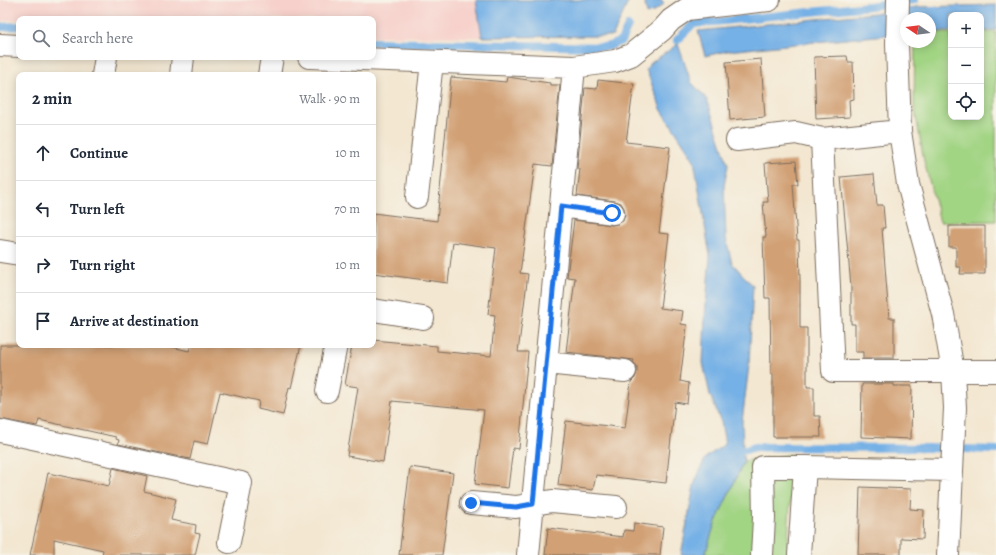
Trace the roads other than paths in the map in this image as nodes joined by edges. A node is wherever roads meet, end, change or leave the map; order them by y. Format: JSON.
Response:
{"nodes":[{"id":1,"x":769,"y":0,"type":"edge"},
{"id":2,"x":898,"y":0,"type":"edge"},
{"id":3,"x":0,"y":46,"type":"edge"},
{"id":4,"x":16,"y":46,"type":"edge"},
{"id":5,"x":106,"y":60,"type":"edge"},
{"id":6,"x":183,"y":60,"type":"edge"},
{"id":7,"x":272,"y":60,"type":"edge"},
{"id":8,"x":376,"y":60,"type":"edge"},
{"id":9,"x":432,"y":62,"type":"junction"},
{"id":10,"x":574,"y":67,"type":"junction"},
{"id":11,"x":104,"y":72,"type":"edge"},
{"id":12,"x":181,"y":72,"type":"edge"},
{"id":13,"x":270,"y":72,"type":"edge"},
{"id":14,"x":900,"y":131,"type":"junction"},
{"id":15,"x":822,"y":139,"type":"junction"},
{"id":16,"x":737,"y":140,"type":"dead end"},
{"id":17,"x":417,"y":197,"type":"dead end"},
{"id":18,"x":561,"y":206,"type":"junction"},
{"id":19,"x":612,"y":213,"type":"dead end"},
{"id":20,"x":0,"y":251,"type":"edge"},
{"id":21,"x":16,"y":254,"type":"edge"},
{"id":22,"x":376,"y":310,"type":"edge"},
{"id":23,"x":423,"y":318,"type":"dead end"},
{"id":24,"x":335,"y":348,"type":"edge"},
{"id":25,"x":546,"y":363,"type":"junction"},
{"id":26,"x":625,"y":371,"type":"dead end"},
{"id":27,"x":954,"y":371,"type":"junction"},
{"id":28,"x":996,"y":371,"type":"edge"},
{"id":29,"x":327,"y":391,"type":"dead end"},
{"id":30,"x":0,"y":431,"type":"edge"},
{"id":31,"x":953,"y":456,"type":"junction"},
{"id":32,"x":805,"y":467,"type":"junction"},
{"id":33,"x":471,"y":503,"type":"dead end"},
{"id":34,"x":533,"y":504,"type":"junction"},
{"id":35,"x":616,"y":507,"type":"dead end"},
{"id":36,"x":228,"y":542,"type":"dead end"},
{"id":37,"x":528,"y":555,"type":"edge"},
{"id":38,"x":762,"y":555,"type":"edge"},
{"id":39,"x":799,"y":555,"type":"edge"},
{"id":40,"x":948,"y":555,"type":"edge"}],
"edges":[{"from":1,"to":10,"type":"street"},
{"from":2,"to":14,"type":"street"},
{"from":3,"to":4,"type":"street"},
{"from":5,"to":11,"type":"street"},
{"from":6,"to":12,"type":"street"},
{"from":7,"to":13,"type":"street"},
{"from":8,"to":9,"type":"street"},
{"from":9,"to":10,"type":"street"},
{"from":9,"to":17,"type":"street"},
{"from":10,"to":18,"type":"street"},
{"from":14,"to":15,"type":"street"},
{"from":14,"to":27,"type":"street"},
{"from":15,"to":16,"type":"street"},
{"from":15,"to":27,"type":"street"},
{"from":18,"to":19,"type":"street"},
{"from":18,"to":25,"type":"street"},
{"from":20,"to":21,"type":"street"},
{"from":22,"to":23,"type":"street"},
{"from":24,"to":29,"type":"street"},
{"from":25,"to":26,"type":"street"},
{"from":25,"to":34,"type":"street"},
{"from":27,"to":28,"type":"street"},
{"from":27,"to":31,"type":"street"},
{"from":30,"to":36,"type":"street"},
{"from":31,"to":32,"type":"street"},
{"from":31,"to":40,"type":"street"},
{"from":32,"to":38,"type":"street"},
{"from":32,"to":39,"type":"street"},
{"from":33,"to":34,"type":"street"},
{"from":34,"to":35,"type":"street"},
{"from":34,"to":37,"type":"street"}]}
